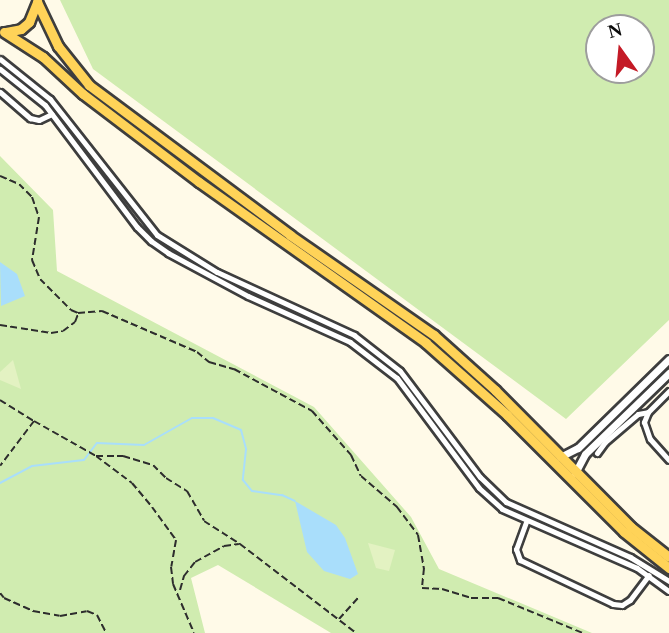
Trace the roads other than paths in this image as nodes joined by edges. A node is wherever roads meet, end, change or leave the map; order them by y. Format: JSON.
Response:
{"nodes":[{"id":1,"x":37,"y":1,"type":"edge"},
{"id":2,"x":2,"y":32,"type":"edge"},
{"id":3,"x":0,"y":59,"type":"edge"},
{"id":4,"x":0,"y":69,"type":"edge"},
{"id":5,"x":0,"y":92,"type":"edge"},
{"id":6,"x":52,"y":114,"type":"junction"},
{"id":7,"x":90,"y":158,"type":"junction"},
{"id":8,"x":313,"y":317,"type":"junction"},
{"id":9,"x":311,"y":324,"type":"junction"},
{"id":10,"x":669,"y":359,"type":"edge"},
{"id":11,"x":669,"y":373,"type":"edge"},
{"id":12,"x":669,"y":391,"type":"edge"},
{"id":13,"x":648,"y":412,"type":"junction"},
{"id":14,"x":597,"y":453,"type":"dead end"},
{"id":15,"x":560,"y":457,"type":"junction"},
{"id":16,"x":669,"y":460,"type":"edge"},
{"id":17,"x":575,"y":473,"type":"junction"},
{"id":18,"x":526,"y":522,"type":"junction"},
{"id":19,"x":582,"y":537,"type":"junction"},
{"id":20,"x":580,"y":544,"type":"junction"},
{"id":21,"x":669,"y":557,"type":"edge"},
{"id":22,"x":669,"y":568,"type":"edge"},
{"id":23,"x":649,"y":575,"type":"junction"},
{"id":24,"x":669,"y":581,"type":"edge"},
{"id":25,"x":669,"y":591,"type":"edge"}],
"edges":[{"from":1,"to":2,"type":"main road"},
{"from":1,"to":15,"type":"main road"},
{"from":2,"to":22,"type":"main road"},
{"from":3,"to":7,"type":"street"},
{"from":4,"to":6,"type":"street"},
{"from":5,"to":6,"type":"street"},
{"from":6,"to":7,"type":"street"},
{"from":7,"to":8,"type":"street"},
{"from":7,"to":9,"type":"street"},
{"from":8,"to":9,"type":"street"},
{"from":8,"to":19,"type":"street"},
{"from":9,"to":18,"type":"street"},
{"from":10,"to":15,"type":"street"},
{"from":11,"to":17,"type":"street"},
{"from":12,"to":13,"type":"street"},
{"from":13,"to":14,"type":"street"},
{"from":13,"to":16,"type":"street"},
{"from":15,"to":17,"type":"main road"},
{"from":17,"to":21,"type":"main road"},
{"from":18,"to":20,"type":"street"},
{"from":18,"to":23,"type":"street"},
{"from":19,"to":20,"type":"street"},
{"from":19,"to":24,"type":"street"},
{"from":20,"to":23,"type":"street"},
{"from":23,"to":25,"type":"street"}]}
